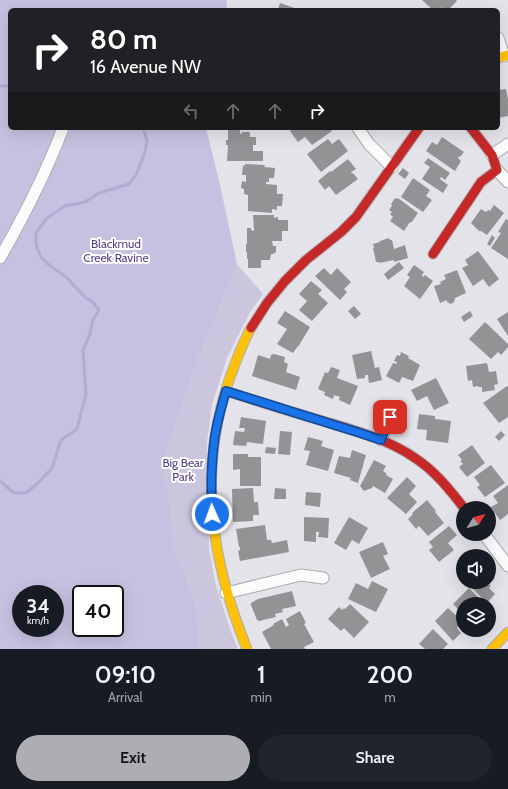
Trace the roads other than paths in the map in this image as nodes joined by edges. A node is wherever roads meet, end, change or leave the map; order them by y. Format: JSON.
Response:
{"nodes":[{"id":1,"x":500,"y":46,"type":"edge"},
{"id":2,"x":503,"y":57,"type":"edge"},
{"id":3,"x":62,"y":130,"type":"edge"},
{"id":4,"x":359,"y":130,"type":"edge"},
{"id":5,"x":418,"y":130,"type":"edge"},
{"id":6,"x":472,"y":130,"type":"edge"},
{"id":7,"x":508,"y":144,"type":"edge"},
{"id":8,"x":492,"y":155,"type":"junction"},
{"id":9,"x":392,"y":167,"type":"junction"},
{"id":10,"x":497,"y":170,"type":"junction"},
{"id":11,"x":508,"y":182,"type":"edge"},
{"id":12,"x":433,"y":254,"type":"dead end"},
{"id":13,"x":0,"y":258,"type":"edge"},
{"id":14,"x":226,"y":391,"type":"junction"},
{"id":15,"x":390,"y":417,"type":"dead end"},
{"id":16,"x":381,"y":440,"type":"junction"},
{"id":17,"x":459,"y":501,"type":"edge"},
{"id":18,"x":489,"y":541,"type":"edge"},
{"id":19,"x":508,"y":566,"type":"edge"},
{"id":20,"x":323,"y":578,"type":"dead end"},
{"id":21,"x":226,"y":593,"type":"junction"},
{"id":22,"x":508,"y":632,"type":"edge"},
{"id":23,"x":247,"y":649,"type":"edge"},
{"id":24,"x":492,"y":649,"type":"edge"}],
"edges":[{"from":1,"to":2,"type":"street"},
{"from":3,"to":13,"type":"street"},
{"from":4,"to":9,"type":"street"},
{"from":5,"to":9,"type":"street"},
{"from":6,"to":8,"type":"street"},
{"from":7,"to":8,"type":"street"},
{"from":8,"to":10,"type":"street"},
{"from":9,"to":14,"type":"street"},
{"from":10,"to":11,"type":"street"},
{"from":10,"to":12,"type":"street"},
{"from":14,"to":16,"type":"street"},
{"from":14,"to":21,"type":"street"},
{"from":15,"to":16,"type":"street"},
{"from":16,"to":17,"type":"street"},
{"from":18,"to":19,"type":"street"},
{"from":20,"to":21,"type":"street"},
{"from":21,"to":23,"type":"street"},
{"from":22,"to":24,"type":"street"}]}
